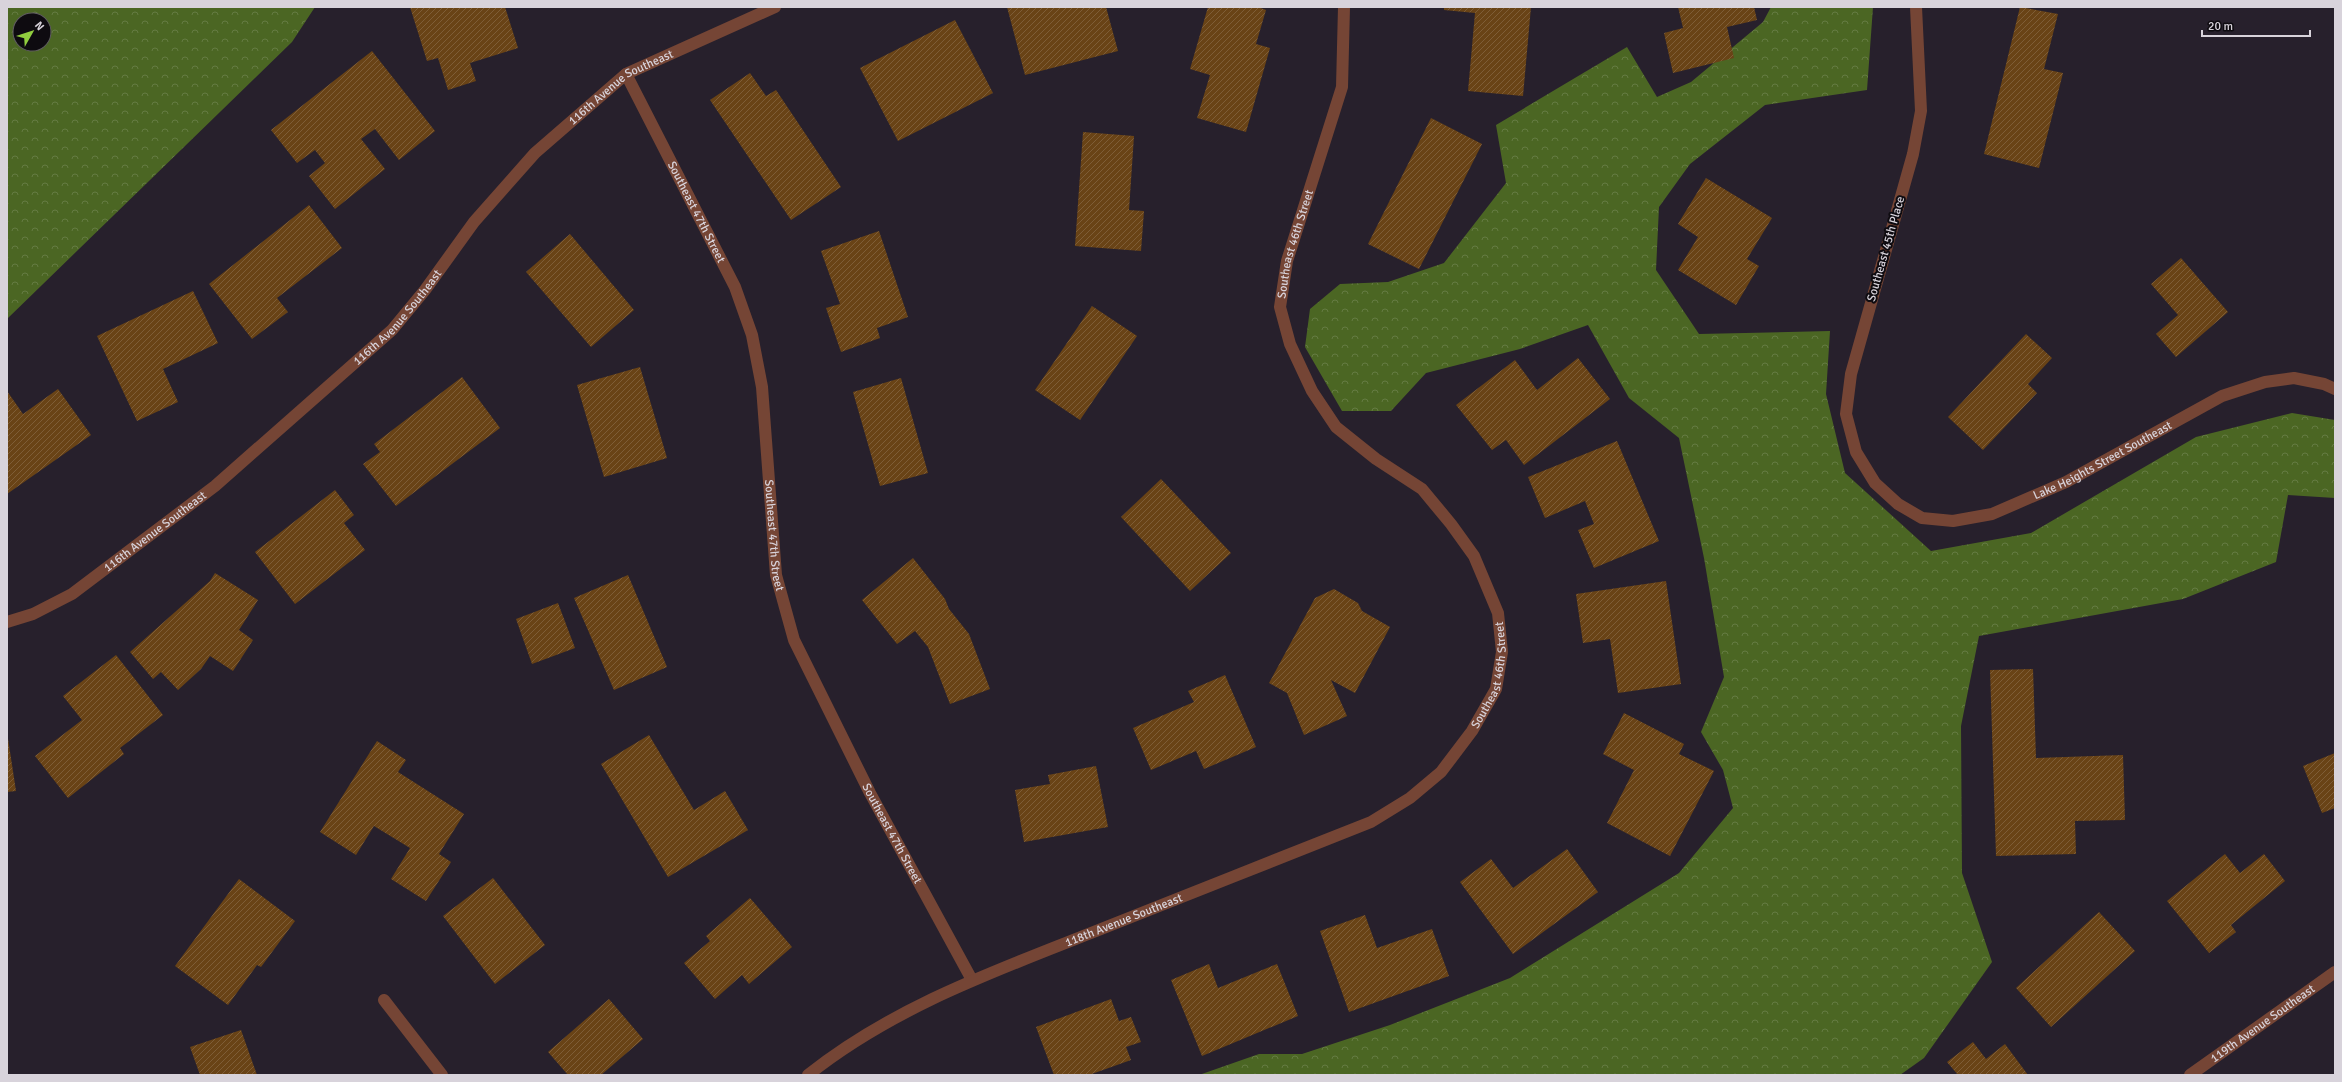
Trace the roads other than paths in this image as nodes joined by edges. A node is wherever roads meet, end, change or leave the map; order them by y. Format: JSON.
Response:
{"nodes":[{"id":1,"x":775,"y":7,"type":"edge"},
{"id":2,"x":1344,"y":7,"type":"edge"},
{"id":3,"x":1916,"y":7,"type":"edge"},
{"id":4,"x":626,"y":74,"type":"junction"},
{"id":5,"x":2335,"y":389,"type":"edge"},
{"id":6,"x":1875,"y":483,"type":"joint"},
{"id":7,"x":7,"y":622,"type":"edge"},
{"id":8,"x":1441,"y":772,"type":"joint"},
{"id":9,"x":2335,"y":972,"type":"edge"},
{"id":10,"x":972,"y":980,"type":"junction"},
{"id":11,"x":384,"y":1000,"type":"dead end"},
{"id":12,"x":442,"y":1075,"type":"edge"},
{"id":13,"x":808,"y":1075,"type":"edge"},
{"id":14,"x":2190,"y":1075,"type":"edge"}],
"edges":[{"from":1,"to":4,"type":"street","name":"116th Avenue Southeast"},
{"from":2,"to":8,"type":"street","name":"Southeast 46th Street"},
{"from":3,"to":6,"type":"street","name":"Southeast 45th Place"},
{"from":4,"to":7,"type":"street","name":"116th Avenue Southeast"},
{"from":4,"to":10,"type":"street","name":"Southeast 47th Street"},
{"from":5,"to":6,"type":"street","name":"Lake Heights Street Southeast"},
{"from":8,"to":10,"type":"street","name":"118th Avenue Southeast"},
{"from":9,"to":14,"type":"street","name":"119th Avenue Southeast"},
{"from":10,"to":13,"type":"street","name":"118th Avenue Southeast"},
{"from":11,"to":12,"type":"street"}]}
